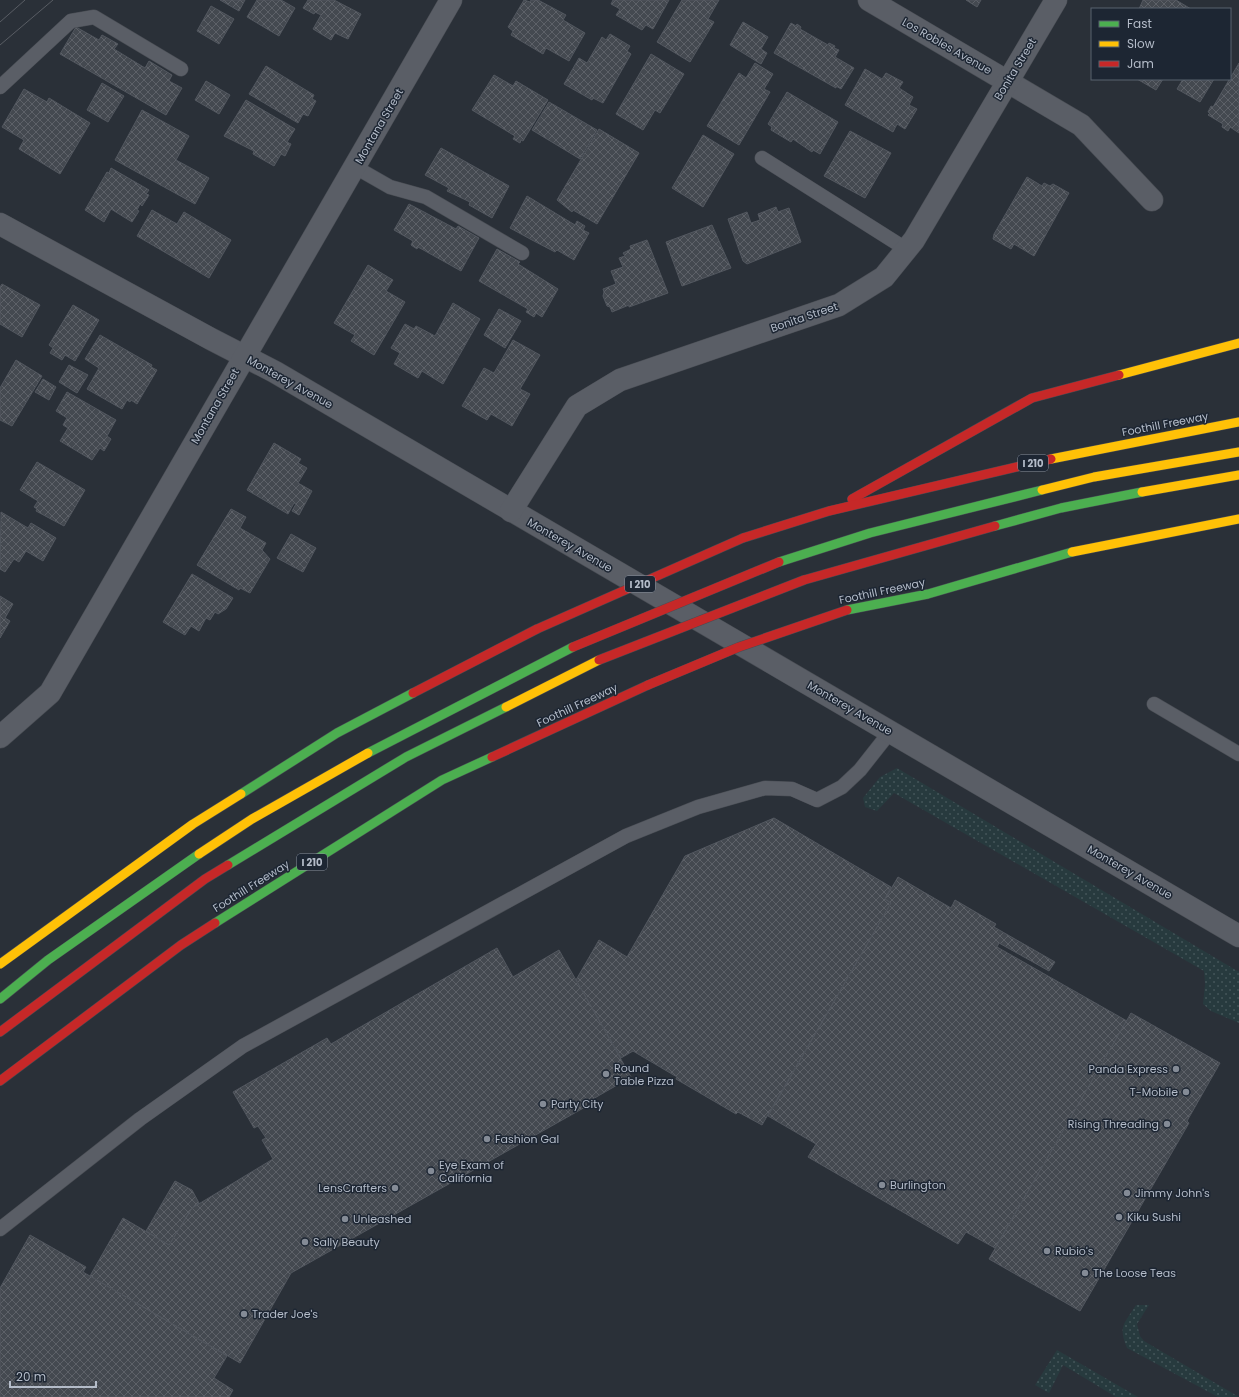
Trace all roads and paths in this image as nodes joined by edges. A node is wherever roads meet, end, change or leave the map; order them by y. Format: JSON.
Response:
{"nodes":[{"id":1,"x":451,"y":0,"type":"edge"},
{"id":2,"x":869,"y":0,"type":"edge"},
{"id":3,"x":1056,"y":0,"type":"edge"},
{"id":4,"x":181,"y":70,"type":"dead end"},
{"id":5,"x":1008,"y":81,"type":"junction"},
{"id":6,"x":0,"y":87,"type":"edge"},
{"id":7,"x":762,"y":158,"type":"dead end"},
{"id":8,"x":355,"y":167,"type":"junction"},
{"id":9,"x":1152,"y":200,"type":"dead end"},
{"id":10,"x":0,"y":224,"type":"edge"},
{"id":11,"x":906,"y":249,"type":"junction"},
{"id":12,"x":522,"y":253,"type":"dead end"},
{"id":13,"x":1239,"y":343,"type":"edge"},
{"id":14,"x":244,"y":356,"type":"junction"},
{"id":15,"x":1239,"y":422,"type":"edge"},
{"id":16,"x":1239,"y":452,"type":"edge"},
{"id":17,"x":1239,"y":475,"type":"edge"},
{"id":18,"x":511,"y":511,"type":"junction"},
{"id":19,"x":829,"y":512,"type":"junction"},
{"id":20,"x":1239,"y":519,"type":"edge"},
{"id":21,"x":1154,"y":704,"type":"dead end"},
{"id":22,"x":890,"y":732,"type":"junction"},
{"id":23,"x":0,"y":737,"type":"edge"},
{"id":24,"x":1239,"y":754,"type":"edge"},
{"id":25,"x":1239,"y":936,"type":"edge"},
{"id":26,"x":0,"y":964,"type":"edge"},
{"id":27,"x":0,"y":999,"type":"edge"},
{"id":28,"x":0,"y":1032,"type":"edge"},
{"id":29,"x":0,"y":1081,"type":"edge"},
{"id":30,"x":0,"y":1229,"type":"edge"}],
"edges":[{"from":1,"to":8,"type":"street","name":"Montana Street"},
{"from":2,"to":5,"type":"street","name":"Los Robles Avenue"},
{"from":3,"to":5,"type":"street","name":"Bonita Street"},
{"from":4,"to":6,"type":"lane"},
{"from":5,"to":9,"type":"street","name":"Los Robles Avenue"},
{"from":5,"to":11,"type":"street","name":"Bonita Street"},
{"from":7,"to":11,"type":"lane"},
{"from":8,"to":12,"type":"lane"},
{"from":8,"to":14,"type":"street","name":"Montana Street"},
{"from":10,"to":14,"type":"street","name":"Monterey Avenue"},
{"from":11,"to":18,"type":"street","name":"Bonita Street"},
{"from":13,"to":19,"type":"highway"},
{"from":14,"to":18,"type":"street","name":"Monterey Avenue"},
{"from":14,"to":23,"type":"street","name":"Montana Street"},
{"from":15,"to":19,"type":"highway","name":"Foothill Freeway","number":"I 210"},
{"from":16,"to":27,"type":"highway","bridge":true},
{"from":17,"to":28,"type":"highway","bridge":true},
{"from":18,"to":22,"type":"street","name":"Monterey Avenue"},
{"from":19,"to":26,"type":"highway","name":"Foothill Freeway","number":"I 210","bridge":true},
{"from":20,"to":29,"type":"highway","name":"Foothill Freeway","number":"I 210","bridge":true},
{"from":21,"to":24,"type":"lane"},
{"from":22,"to":25,"type":"street","name":"Monterey Avenue"},
{"from":22,"to":30,"type":"lane"}]}
